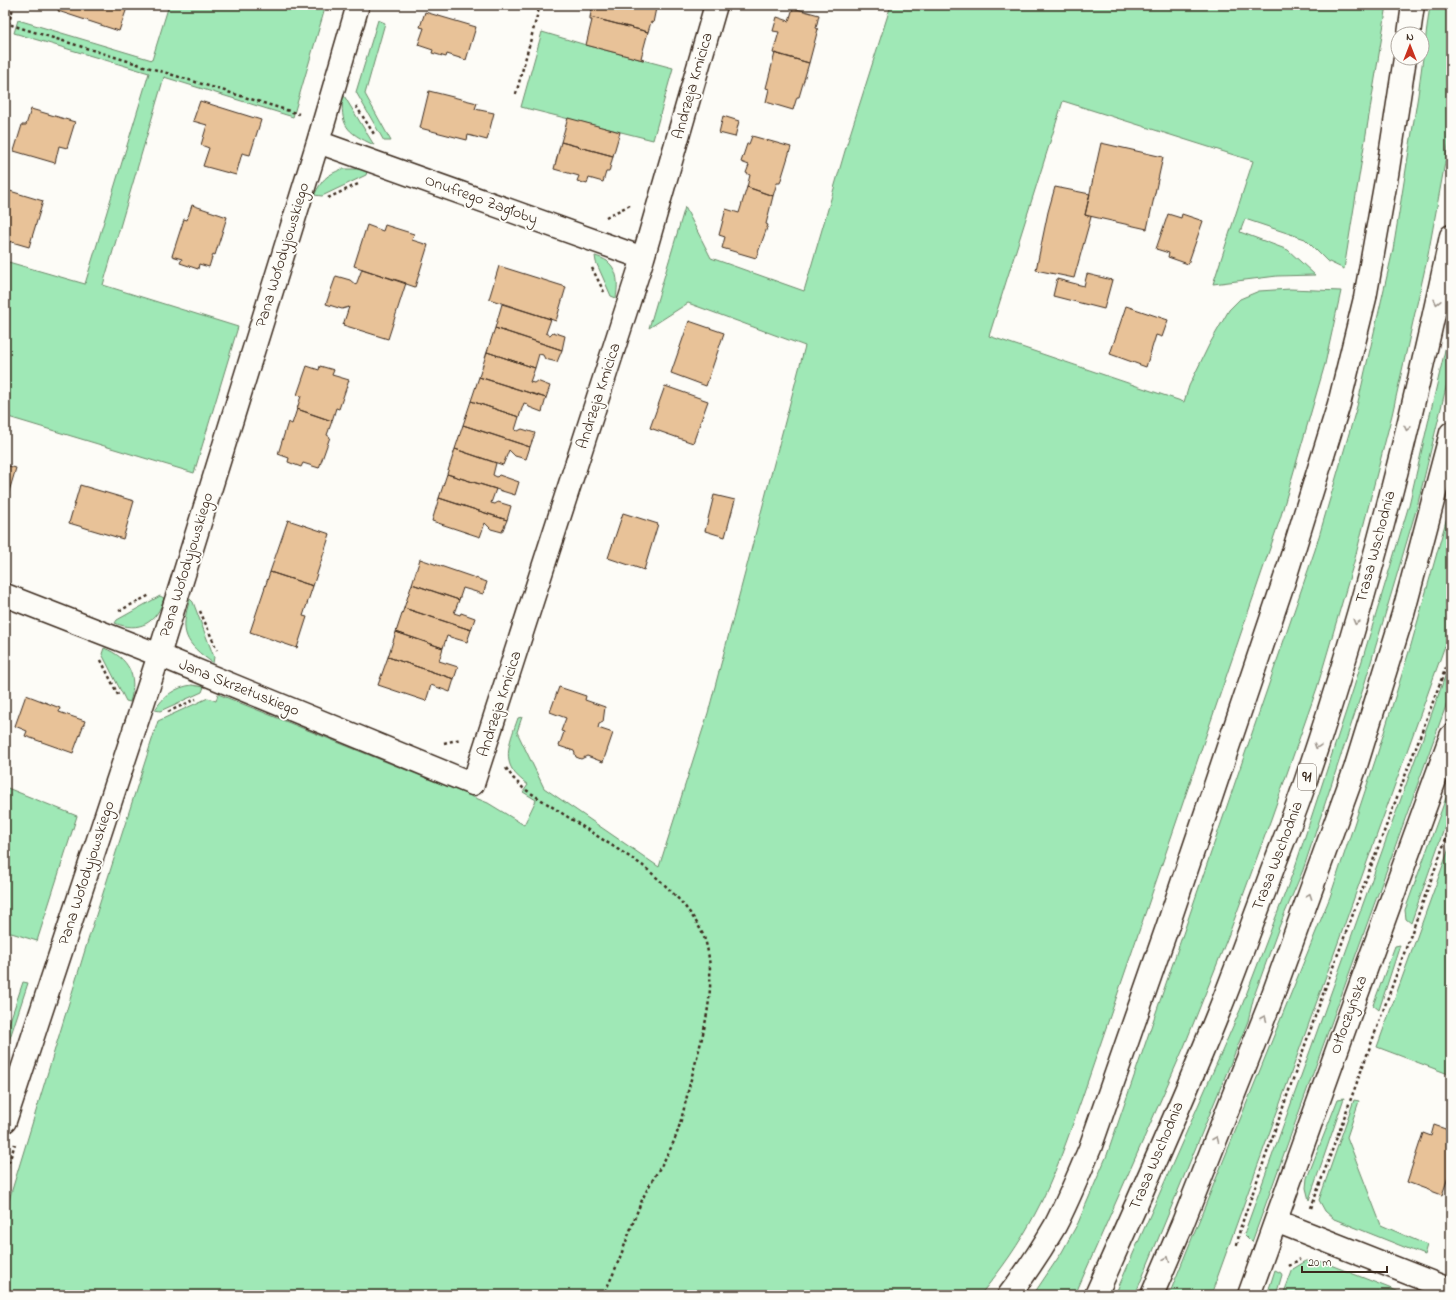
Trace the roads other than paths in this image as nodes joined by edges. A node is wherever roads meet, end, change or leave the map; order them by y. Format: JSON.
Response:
{"nodes":[{"id":1,"x":358,"y":5,"type":"edge"},
{"id":2,"x":716,"y":5,"type":"edge"},
{"id":3,"x":1413,"y":5,"type":"edge"},
{"id":4,"x":1410,"y":26,"type":"edge"},
{"id":5,"x":1404,"y":66,"type":"edge"},
{"id":6,"x":318,"y":142,"type":"junction"},
{"id":7,"x":1451,"y":236,"type":"edge"},
{"id":8,"x":643,"y":258,"type":"junction"},
{"id":9,"x":1451,"y":433,"type":"edge"},
{"id":10,"x":5,"y":595,"type":"edge"},
{"id":11,"x":159,"y":655,"type":"junction"},
{"id":12,"x":1451,"y":736,"type":"edge"},
{"id":13,"x":473,"y":784,"type":"joint"},
{"id":14,"x":5,"y":1121,"type":"edge"},
{"id":15,"x":1276,"y":1221,"type":"junction"},
{"id":16,"x":1451,"y":1290,"type":"edge"},
{"id":17,"x":1009,"y":1295,"type":"edge"},
{"id":18,"x":1096,"y":1295,"type":"edge"},
{"id":19,"x":1152,"y":1295,"type":"edge"},
{"id":20,"x":1249,"y":1295,"type":"edge"}],
"edges":[{"from":1,"to":6,"type":"street","name":"Pana Wołodyjowskiego"},
{"from":2,"to":8,"type":"street","name":"Andrzeja Kmicica"},
{"from":3,"to":4,"type":"street"},
{"from":5,"to":17,"type":"street"},
{"from":6,"to":8,"type":"street","name":"Onufrego Zagłoby"},
{"from":6,"to":11,"type":"street","name":"Pana Wołodyjowskiego"},
{"from":7,"to":18,"type":"street","name":"Trasa Wschodnia","number":"91","one_way":true},
{"from":8,"to":13,"type":"street","name":"Andrzeja Kmicica"},
{"from":19,"to":9,"type":"street","one_way":true},
{"from":10,"to":11,"type":"street","name":"Jana Skrzetuskiego"},
{"from":11,"to":13,"type":"street","name":"Jana Skrzetuskiego"},
{"from":11,"to":14,"type":"street","name":"Pana Wołodyjowskiego"},
{"from":12,"to":15,"type":"street","name":"Otłoczyńska"},
{"from":15,"to":16,"type":"street"},
{"from":15,"to":20,"type":"street","name":"Otłoczyńska"}]}
